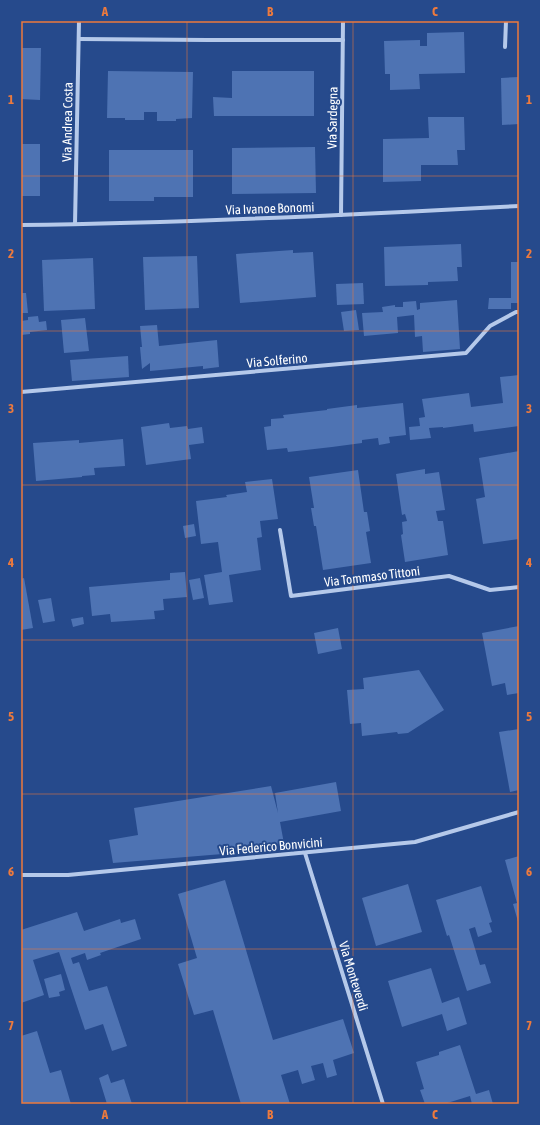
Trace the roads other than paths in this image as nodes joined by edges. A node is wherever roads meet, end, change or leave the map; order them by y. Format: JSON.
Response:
{"nodes":[{"id":1,"x":79,"y":21,"type":"edge"},
{"id":2,"x":343,"y":21,"type":"edge"},
{"id":3,"x":506,"y":21,"type":"edge"},
{"id":4,"x":79,"y":39,"type":"junction"},
{"id":5,"x":343,"y":40,"type":"junction"},
{"id":6,"x":506,"y":47,"type":"dead end"},
{"id":7,"x":519,"y":206,"type":"edge"},
{"id":8,"x":341,"y":216,"type":"junction"},
{"id":9,"x":75,"y":224,"type":"junction"},
{"id":10,"x":21,"y":225,"type":"edge"},
{"id":11,"x":519,"y":312,"type":"edge"},
{"id":12,"x":21,"y":392,"type":"edge"},
{"id":13,"x":280,"y":530,"type":"dead end"},
{"id":14,"x":519,"y":587,"type":"edge"},
{"id":15,"x":519,"y":812,"type":"edge"},
{"id":16,"x":305,"y":853,"type":"junction"},
{"id":17,"x":21,"y":875,"type":"edge"},
{"id":18,"x":384,"y":1104,"type":"edge"}],
"edges":[{"from":1,"to":4,"type":"street","name":"Via Andrea Costa"},
{"from":2,"to":5,"type":"street","name":"Via Sardegna"},
{"from":3,"to":6,"type":"street"},
{"from":4,"to":5,"type":"street"},
{"from":4,"to":9,"type":"street","name":"Via Andrea Costa"},
{"from":5,"to":8,"type":"street","name":"Via Sardegna"},
{"from":7,"to":8,"type":"street","name":"Via Ivanoe Bonomi"},
{"from":8,"to":9,"type":"street","name":"Via Ivanoe Bonomi"},
{"from":9,"to":10,"type":"street","name":"Via Ivanoe Bonomi"},
{"from":11,"to":12,"type":"street","name":"Via Solferino"},
{"from":13,"to":14,"type":"street","name":"Via Tommaso Tittoni"},
{"from":15,"to":16,"type":"street","name":"Via Federico Bonvicini"},
{"from":16,"to":17,"type":"street","name":"Via Federico Bonvicini"},
{"from":16,"to":18,"type":"street","name":"Via Monteverdi"}]}
